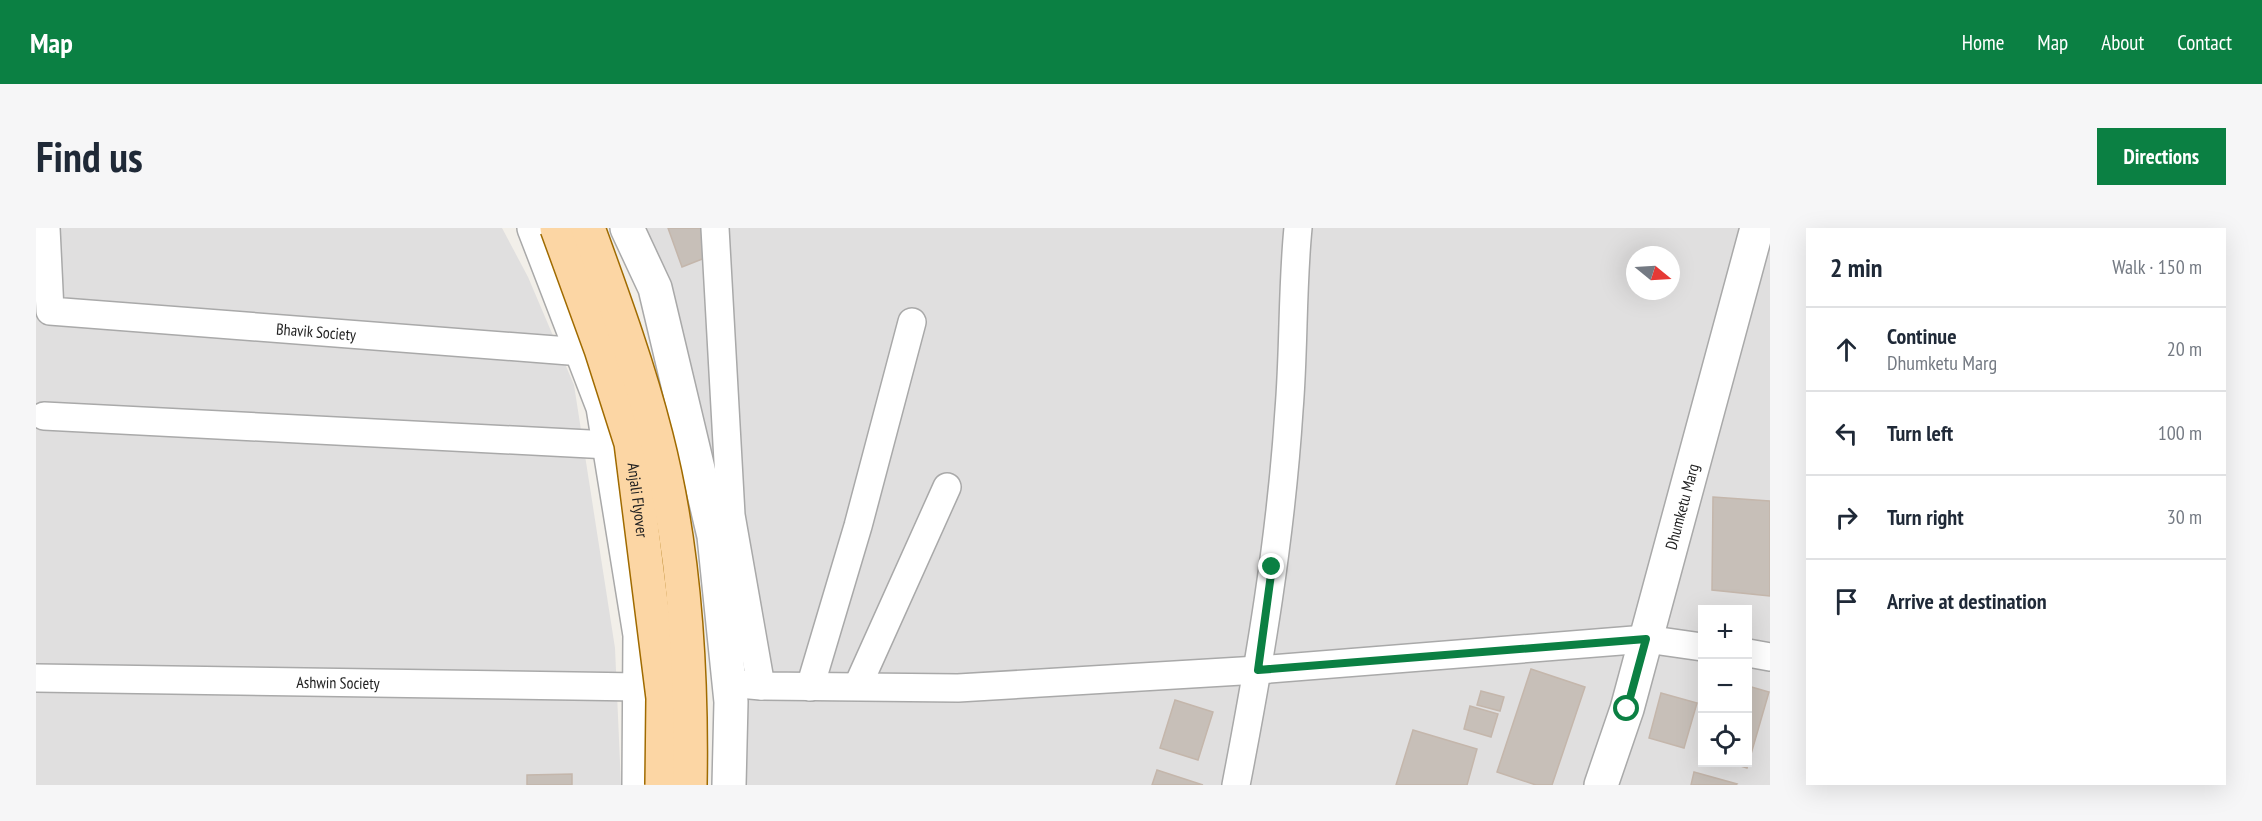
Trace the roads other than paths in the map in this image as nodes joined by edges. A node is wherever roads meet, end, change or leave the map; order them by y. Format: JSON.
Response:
{"nodes":[{"id":1,"x":46,"y":228,"type":"edge"},
{"id":2,"x":534,"y":228,"type":"edge"},
{"id":3,"x":557,"y":228,"type":"edge"},
{"id":4,"x":588,"y":228,"type":"edge"},
{"id":5,"x":627,"y":228,"type":"edge"},
{"id":6,"x":715,"y":228,"type":"edge"},
{"id":7,"x":1298,"y":228,"type":"edge"},
{"id":8,"x":1757,"y":228,"type":"edge"},
{"id":9,"x":912,"y":321,"type":"dead end"},
{"id":10,"x":582,"y":352,"type":"junction"},
{"id":11,"x":44,"y":416,"type":"dead end"},
{"id":12,"x":609,"y":445,"type":"junction"},
{"id":13,"x":947,"y":487,"type":"dead end"},
{"id":14,"x":1646,"y":639,"type":"junction"},
{"id":15,"x":1698,"y":646,"type":"edge"},
{"id":16,"x":1752,"y":654,"type":"edge"},
{"id":17,"x":1770,"y":657,"type":"edge"},
{"id":18,"x":1258,"y":670,"type":"junction"},
{"id":19,"x":36,"y":678,"type":"edge"},
{"id":20,"x":728,"y":682,"type":"junction"},
{"id":21,"x":858,"y":685,"type":"junction"},
{"id":22,"x":762,"y":686,"type":"junction"},
{"id":23,"x":639,"y":687,"type":"junction"},
{"id":24,"x":810,"y":687,"type":"junction"},
{"id":25,"x":639,"y":785,"type":"edge"},
{"id":26,"x":662,"y":785,"type":"edge"},
{"id":27,"x":690,"y":785,"type":"edge"},
{"id":28,"x":729,"y":785,"type":"edge"},
{"id":29,"x":1236,"y":785,"type":"edge"},
{"id":30,"x":1601,"y":785,"type":"edge"}],
"edges":[{"from":1,"to":10,"type":"street","name":"Bhavik Society"},
{"from":2,"to":10,"type":"street"},
{"from":3,"to":26,"type":"main road","name":"Anjali Flyover","bridge":true},
{"from":4,"to":27,"type":"main road","name":"Anjali Flyover","bridge":true},
{"from":5,"to":20,"type":"street"},
{"from":6,"to":22,"type":"street"},
{"from":7,"to":18,"type":"street"},
{"from":8,"to":14,"type":"street","name":"Dhumketu Marg"},
{"from":9,"to":24,"type":"street"},
{"from":10,"to":12,"type":"street"},
{"from":11,"to":12,"type":"street"},
{"from":12,"to":23,"type":"street"},
{"from":13,"to":21,"type":"street"},
{"from":14,"to":15,"type":"street"},
{"from":14,"to":18,"type":"street"},
{"from":14,"to":30,"type":"street","name":"Dhumketu Marg"},
{"from":16,"to":17,"type":"street"},
{"from":18,"to":21,"type":"street"},
{"from":18,"to":29,"type":"street"},
{"from":19,"to":23,"type":"street","name":"Ashwin Society"},
{"from":20,"to":22,"type":"street"},
{"from":20,"to":23,"type":"street"},
{"from":20,"to":28,"type":"street"},
{"from":21,"to":24,"type":"street"},
{"from":22,"to":24,"type":"street"},
{"from":23,"to":25,"type":"street"}]}
